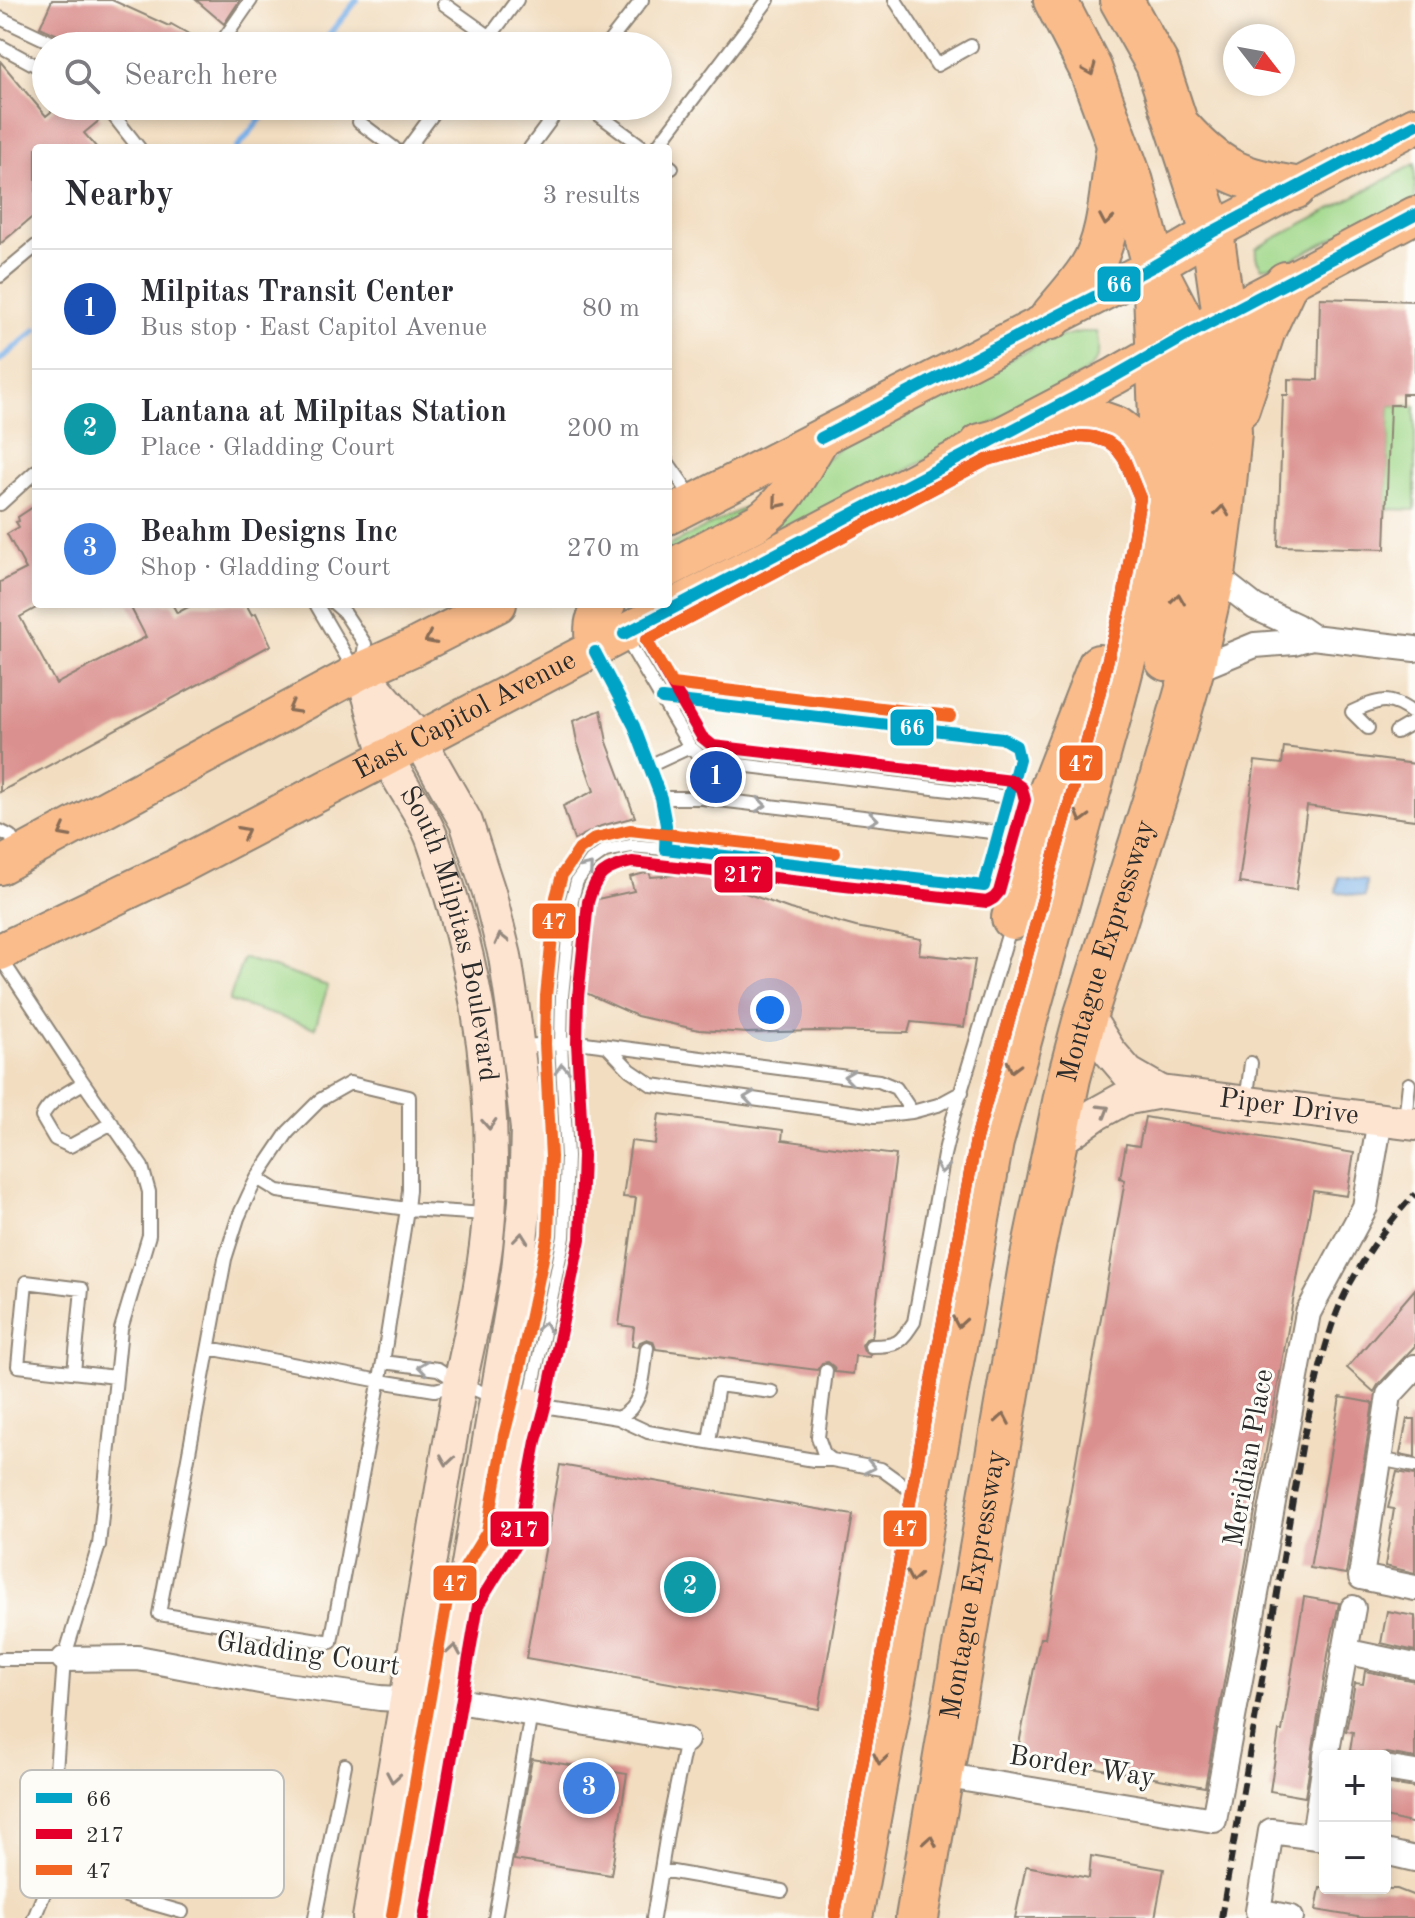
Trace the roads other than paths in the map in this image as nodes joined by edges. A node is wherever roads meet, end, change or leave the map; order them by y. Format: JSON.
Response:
{"nodes":[{"id":1,"x":251,"y":0,"type":"edge"},
{"id":2,"x":517,"y":0,"type":"edge"},
{"id":3,"x":642,"y":0,"type":"edge"},
{"id":4,"x":768,"y":0,"type":"edge"},
{"id":5,"x":895,"y":0,"type":"edge"},
{"id":6,"x":1055,"y":0,"type":"edge"},
{"id":7,"x":1121,"y":0,"type":"edge"},
{"id":8,"x":444,"y":4,"type":"dead end"},
{"id":9,"x":0,"y":18,"type":"edge"},
{"id":10,"x":229,"y":32,"type":"edge"},
{"id":11,"x":476,"y":32,"type":"edge"},
{"id":12,"x":493,"y":32,"type":"edge"},
{"id":13,"x":617,"y":32,"type":"edge"},
{"id":14,"x":32,"y":33,"type":"edge"},
{"id":15,"x":0,"y":46,"type":"edge"},
{"id":16,"x":971,"y":46,"type":"dead end"},
{"id":17,"x":32,"y":63,"type":"edge"},
{"id":18,"x":117,"y":120,"type":"edge"},
{"id":19,"x":429,"y":120,"type":"edge"},
{"id":20,"x":551,"y":120,"type":"edge"},
{"id":21,"x":606,"y":120,"type":"edge"},
{"id":22,"x":359,"y":122,"type":"dead end"},
{"id":23,"x":1178,"y":125,"type":"junction"},
{"id":24,"x":1415,"y":125,"type":"edge"},
{"id":25,"x":1118,"y":143,"type":"junction"},
{"id":26,"x":136,"y":144,"type":"edge"},
{"id":27,"x":389,"y":144,"type":"edge"},
{"id":28,"x":411,"y":144,"type":"edge"},
{"id":29,"x":533,"y":144,"type":"edge"},
{"id":30,"x":639,"y":144,"type":"edge"},
{"id":31,"x":659,"y":144,"type":"edge"},
{"id":32,"x":1294,"y":188,"type":"junction"},
{"id":33,"x":1415,"y":215,"type":"edge"},
{"id":34,"x":1212,"y":232,"type":"junction"},
{"id":35,"x":32,"y":249,"type":"edge"},
{"id":36,"x":1154,"y":266,"type":"junction"},
{"id":37,"x":0,"y":276,"type":"edge"},
{"id":38,"x":1286,"y":283,"type":"junction"},
{"id":39,"x":1051,"y":318,"type":"junction"},
{"id":40,"x":1190,"y":334,"type":"junction"},
{"id":41,"x":1230,"y":432,"type":"junction"},
{"id":42,"x":821,"y":438,"type":"junction"},
{"id":43,"x":981,"y":445,"type":"junction"},
{"id":44,"x":32,"y":475,"type":"edge"},
{"id":45,"x":672,"y":476,"type":"edge"},
{"id":46,"x":1157,"y":496,"type":"junction"},
{"id":47,"x":0,"y":504,"type":"edge"},
{"id":48,"x":682,"y":509,"type":"edge"},
{"id":49,"x":1148,"y":551,"type":"junction"},
{"id":50,"x":672,"y":567,"type":"edge"},
{"id":51,"x":1214,"y":575,"type":"junction"},
{"id":52,"x":672,"y":597,"type":"edge"},
{"id":53,"x":318,"y":608,"type":"edge"},
{"id":54,"x":340,"y":608,"type":"edge"},
{"id":55,"x":490,"y":608,"type":"edge"},
{"id":56,"x":651,"y":608,"type":"edge"},
{"id":57,"x":608,"y":629,"type":"edge"},
{"id":58,"x":1312,"y":637,"type":"junction"},
{"id":59,"x":1415,"y":649,"type":"edge"},
{"id":60,"x":361,"y":671,"type":"junction"},
{"id":61,"x":1192,"y":671,"type":"junction"},
{"id":62,"x":662,"y":699,"type":"junction"},
{"id":63,"x":1415,"y":718,"type":"edge"},
{"id":64,"x":1368,"y":728,"type":"dead end"},
{"id":65,"x":1396,"y":732,"type":"dead end"},
{"id":66,"x":419,"y":739,"type":"junction"},
{"id":67,"x":690,"y":747,"type":"junction"},
{"id":68,"x":387,"y":756,"type":"junction"},
{"id":69,"x":649,"y":766,"type":"junction"},
{"id":70,"x":1161,"y":779,"type":"junction"},
{"id":71,"x":1009,"y":797,"type":"junction"},
{"id":72,"x":661,"y":798,"type":"junction"},
{"id":73,"x":1000,"y":833,"type":"junction"},
{"id":74,"x":665,"y":849,"type":"junction"},
{"id":75,"x":7,"y":851,"type":"edge"},
{"id":76,"x":984,"y":886,"type":"junction"},
{"id":77,"x":1013,"y":918,"type":"junction"},
{"id":78,"x":0,"y":954,"type":"edge"},
{"id":79,"x":1086,"y":1014,"type":"junction"},
{"id":80,"x":561,"y":1043,"type":"junction"},
{"id":81,"x":607,"y":1046,"type":"junction"},
{"id":82,"x":500,"y":1048,"type":"junction"},
{"id":83,"x":1251,"y":1063,"type":"dead end"},
{"id":84,"x":83,"y":1083,"type":"junction"},
{"id":85,"x":1409,"y":1084,"type":"dead end"},
{"id":86,"x":962,"y":1092,"type":"junction"},
{"id":87,"x":1161,"y":1092,"type":"junction"},
{"id":88,"x":1246,"y":1103,"type":"junction"},
{"id":89,"x":912,"y":1112,"type":"junction"},
{"id":90,"x":1400,"y":1122,"type":"edge"},
{"id":91,"x":112,"y":1123,"type":"junction"},
{"id":92,"x":1054,"y":1144,"type":"junction"},
{"id":93,"x":257,"y":1178,"type":"junction"},
{"id":94,"x":407,"y":1209,"type":"junction"},
{"id":95,"x":489,"y":1215,"type":"junction"},
{"id":96,"x":871,"y":1346,"type":"dead end"},
{"id":97,"x":209,"y":1348,"type":"junction"},
{"id":98,"x":647,"y":1348,"type":"dead end"},
{"id":99,"x":383,"y":1362,"type":"junction"},
{"id":100,"x":1415,"y":1367,"type":"edge"},
{"id":101,"x":826,"y":1371,"type":"dead end"},
{"id":102,"x":74,"y":1372,"type":"junction"},
{"id":103,"x":116,"y":1377,"type":"junction"},
{"id":104,"x":380,"y":1381,"type":"junction"},
{"id":105,"x":460,"y":1383,"type":"junction"},
{"id":106,"x":772,"y":1392,"type":"dead end"},
{"id":107,"x":496,"y":1398,"type":"junction"},
{"id":108,"x":529,"y":1404,"type":"junction"},
{"id":109,"x":618,"y":1418,"type":"junction"},
{"id":110,"x":709,"y":1441,"type":"junction"},
{"id":111,"x":1379,"y":1459,"type":"junction"},
{"id":112,"x":832,"y":1460,"type":"junction"},
{"id":113,"x":1415,"y":1466,"type":"edge"},
{"id":114,"x":926,"y":1502,"type":"junction"},
{"id":115,"x":1415,"y":1588,"type":"edge"},
{"id":116,"x":463,"y":1599,"type":"junction"},
{"id":117,"x":1353,"y":1608,"type":"dead end"},
{"id":118,"x":1344,"y":1651,"type":"junction"},
{"id":119,"x":0,"y":1659,"type":"edge"},
{"id":120,"x":64,"y":1659,"type":"junction"},
{"id":121,"x":1415,"y":1666,"type":"edge"},
{"id":122,"x":406,"y":1700,"type":"junction"},
{"id":123,"x":445,"y":1702,"type":"junction"},
{"id":124,"x":531,"y":1714,"type":"junction"},
{"id":125,"x":686,"y":1740,"type":"joint"},
{"id":126,"x":1327,"y":1750,"type":"edge"},
{"id":127,"x":345,"y":1765,"type":"dead end"},
{"id":128,"x":1391,"y":1769,"type":"edge"},
{"id":129,"x":56,"y":1770,"type":"edge"},
{"id":130,"x":1415,"y":1773,"type":"edge"},
{"id":131,"x":941,"y":1775,"type":"junction"},
{"id":132,"x":1214,"y":1820,"type":"joint"},
{"id":133,"x":1319,"y":1837,"type":"edge"},
{"id":134,"x":1391,"y":1853,"type":"edge"},
{"id":135,"x":1415,"y":1859,"type":"edge"},
{"id":136,"x":661,"y":1870,"type":"junction"},
{"id":137,"x":782,"y":1891,"type":"dead end"},
{"id":138,"x":42,"y":1898,"type":"edge"},
{"id":139,"x":133,"y":1898,"type":"edge"},
{"id":140,"x":182,"y":1912,"type":"dead end"},
{"id":141,"x":34,"y":1918,"type":"edge"},
{"id":142,"x":315,"y":1918,"type":"edge"},
{"id":143,"x":369,"y":1918,"type":"edge"},
{"id":144,"x":408,"y":1918,"type":"edge"},
{"id":145,"x":495,"y":1918,"type":"edge"},
{"id":146,"x":653,"y":1918,"type":"edge"},
{"id":147,"x":851,"y":1918,"type":"edge"},
{"id":148,"x":917,"y":1918,"type":"edge"},
{"id":149,"x":1291,"y":1918,"type":"edge"}],
"edges":[{"from":1,"to":10,"type":"lane"},
{"from":2,"to":12,"type":"lane"},
{"from":3,"to":13,"type":"lane"},
{"from":4,"to":31,"type":"lane"},
{"from":5,"to":16,"type":"lane"},
{"from":6,"to":25,"type":"highway","one_way":true},
{"from":7,"to":23,"type":"highway","name":"Montague Expressway"},
{"from":8,"to":11,"type":"lane"},
{"from":9,"to":14,"type":"lane"},
{"from":15,"to":17,"type":"lane"},
{"from":18,"to":26,"type":"lane"},
{"from":19,"to":28,"type":"lane"},
{"from":20,"to":29,"type":"lane"},
{"from":21,"to":30,"type":"lane"},
{"from":22,"to":27,"type":"lane"},
{"from":23,"to":32,"type":"highway"},
{"from":23,"to":34,"type":"highway","name":"Montague Expressway"},
{"from":24,"to":32,"type":"main road"},
{"from":25,"to":36,"type":"highway"},
{"from":25,"to":39,"type":"highway","one_way":true},
{"from":32,"to":34,"type":"main road"},
{"from":33,"to":38,"type":"main road","name":"East Capitol Avenue"},
{"from":34,"to":36,"type":"main road"},
{"from":34,"to":40,"type":"highway","name":"Montague Expressway"},
{"from":35,"to":37,"type":"lane"},
{"from":36,"to":39,"type":"main road"},
{"from":36,"to":40,"type":"highway"},
{"from":38,"to":40,"type":"main road","name":"East Capitol Avenue"},
{"from":38,"to":41,"type":"highway"},
{"from":39,"to":42,"type":"main road"},
{"from":40,"to":41,"type":"highway","name":"Montague Expressway"},
{"from":40,"to":43,"type":"main road","name":"East Capitol Avenue"},
{"from":40,"to":46,"type":"highway","name":"Montague Expressway"},
{"from":70,"to":40,"type":"highway","one_way":true},
{"from":51,"to":41,"type":"highway","name":"Montague Expressway","one_way":true},
{"from":42,"to":48,"type":"main road"},
{"from":42,"to":50,"type":"main road","one_way":true},
{"from":43,"to":46,"type":"highway"},
{"from":43,"to":52,"type":"main road","name":"East Capitol Avenue"},
{"from":44,"to":47,"type":"lane"},
{"from":45,"to":48,"type":"lane"},
{"from":46,"to":49,"type":"highway","name":"Montague Expressway"},
{"from":49,"to":77,"type":"highway"},
{"from":49,"to":114,"type":"highway","name":"Montague Expressway","one_way":true},
{"from":51,"to":58,"type":"street"},
{"from":51,"to":61,"type":"highway","name":"Montague Expressway"},
{"from":53,"to":60,"type":"lane"},
{"from":54,"to":60,"type":"lane"},
{"from":55,"to":60,"type":"main road","one_way":true},
{"from":56,"to":57,"type":"main road","name":"East Capitol Avenue"},
{"from":57,"to":62,"type":"lane"},
{"from":57,"to":66,"type":"main road","name":"East Capitol Avenue"},
{"from":57,"to":69,"type":"lane"},
{"from":58,"to":59,"type":"street"},
{"from":58,"to":61,"type":"street"},
{"from":60,"to":66,"type":"street","name":"South Milpitas Boulevard"},
{"from":60,"to":68,"type":"street","name":"South Milpitas Boulevard"},
{"from":60,"to":75,"type":"main road","one_way":true},
{"from":61,"to":70,"type":"highway","name":"Montague Expressway"},
{"from":62,"to":67,"type":"lane"},
{"from":62,"to":71,"type":"lane"},
{"from":63,"to":64,"type":"lane"},
{"from":63,"to":65,"type":"lane"},
{"from":66,"to":68,"type":"main road","name":"East Capitol Avenue"},
{"from":82,"to":66,"type":"street","name":"South Milpitas Boulevard","one_way":true},
{"from":67,"to":69,"type":"lane"},
{"from":67,"to":71,"type":"lane"},
{"from":78,"to":68,"type":"main road","name":"East Capitol Avenue","one_way":true},
{"from":68,"to":82,"type":"street","name":"South Milpitas Boulevard"},
{"from":69,"to":72,"type":"lane"},
{"from":70,"to":79,"type":"highway","name":"Montague Expressway"},
{"from":71,"to":73,"type":"lane"},
{"from":72,"to":73,"type":"lane","one_way":true},
{"from":72,"to":74,"type":"lane"},
{"from":73,"to":76,"type":"lane"},
{"from":74,"to":76,"type":"lane"},
{"from":80,"to":74,"type":"lane","one_way":true},
{"from":76,"to":77,"type":"lane"},
{"from":77,"to":86,"type":"lane"},
{"from":78,"to":84,"type":"lane"},
{"from":79,"to":87,"type":"street","name":"Piper Drive"},
{"from":79,"to":92,"type":"highway","name":"Montague Expressway"},
{"from":80,"to":81,"type":"lane"},
{"from":80,"to":82,"type":"lane"},
{"from":108,"to":80,"type":"lane","one_way":true},
{"from":89,"to":81,"type":"lane","one_way":true},
{"from":89,"to":81,"type":"lane","one_way":true},
{"from":82,"to":95,"type":"street","name":"South Milpitas Boulevard","one_way":true},
{"from":107,"to":82,"type":"street","name":"South Milpitas Boulevard","one_way":true},
{"from":83,"to":88,"type":"lane"},
{"from":84,"to":91,"type":"lane"},
{"from":84,"to":91,"type":"lane"},
{"from":85,"to":90,"type":"lane"},
{"from":86,"to":89,"type":"lane"},
{"from":86,"to":96,"type":"lane","one_way":true},
{"from":87,"to":88,"type":"street","name":"Piper Drive"},
{"from":92,"to":87,"type":"street","name":"Piper Drive","one_way":true},
{"from":88,"to":90,"type":"street","name":"Piper Drive"},
{"from":90,"to":132,"type":"street","name":"Meridian Place"},
{"from":91,"to":103,"type":"lane"},
{"from":131,"to":92,"type":"highway","name":"Montague Expressway","one_way":true},
{"from":93,"to":94,"type":"lane"},
{"from":93,"to":94,"type":"lane"},
{"from":93,"to":97,"type":"lane"},
{"from":94,"to":95,"type":"lane"},
{"from":94,"to":99,"type":"lane"},
{"from":95,"to":105,"type":"street","name":"South Milpitas Boulevard"},
{"from":97,"to":104,"type":"lane"},
{"from":97,"to":104,"type":"lane"},
{"from":98,"to":109,"type":"lane"},
{"from":99,"to":104,"type":"lane"},
{"from":105,"to":99,"type":"lane","one_way":true},
{"from":100,"to":111,"type":"street"},
{"from":101,"to":112,"type":"lane"},
{"from":102,"to":102,"type":"lane"},
{"from":102,"to":103,"type":"lane"},
{"from":103,"to":120,"type":"lane"},
{"from":104,"to":105,"type":"lane"},
{"from":105,"to":107,"type":"lane"},
{"from":105,"to":122,"type":"street","name":"South Milpitas Boulevard","one_way":true},
{"from":106,"to":110,"type":"lane"},
{"from":107,"to":108,"type":"lane"},
{"from":107,"to":116,"type":"street","name":"South Milpitas Boulevard"},
{"from":108,"to":109,"type":"lane"},
{"from":108,"to":116,"type":"street"},
{"from":109,"to":110,"type":"lane"},
{"from":110,"to":112,"type":"lane"},
{"from":111,"to":113,"type":"lane"},
{"from":111,"to":115,"type":"street"},
{"from":112,"to":114,"type":"lane","one_way":true},
{"from":114,"to":147,"type":"highway","name":"Montague Expressway","one_way":true},
{"from":123,"to":116,"type":"street","name":"South Milpitas Boulevard","one_way":true},
{"from":117,"to":118,"type":"street"},
{"from":118,"to":121,"type":"street"},
{"from":118,"to":126,"type":"street"},
{"from":119,"to":120,"type":"lane"},
{"from":120,"to":122,"type":"street","name":"Gladding Court"},
{"from":120,"to":129,"type":"lane"},
{"from":122,"to":123,"type":"street","name":"Gladding Court"},
{"from":122,"to":143,"type":"street","name":"South Milpitas Boulevard","one_way":true},
{"from":123,"to":124,"type":"street","name":"Gladding Court"},
{"from":123,"to":144,"type":"street","name":"South Milpitas Boulevard"},
{"from":124,"to":125,"type":"street","name":"Gladding Court"},
{"from":124,"to":145,"type":"lane"},
{"from":125,"to":136,"type":"lane"},
{"from":127,"to":142,"type":"lane"},
{"from":128,"to":130,"type":"street"},
{"from":131,"to":132,"type":"street","name":"Border Way"},
{"from":148,"to":131,"type":"highway","name":"Montague Expressway","one_way":true},
{"from":133,"to":149,"type":"street"},
{"from":134,"to":135,"type":"street"},
{"from":136,"to":137,"type":"lane"},
{"from":136,"to":146,"type":"lane"},
{"from":138,"to":141,"type":"lane"},
{"from":139,"to":140,"type":"lane"}]}
